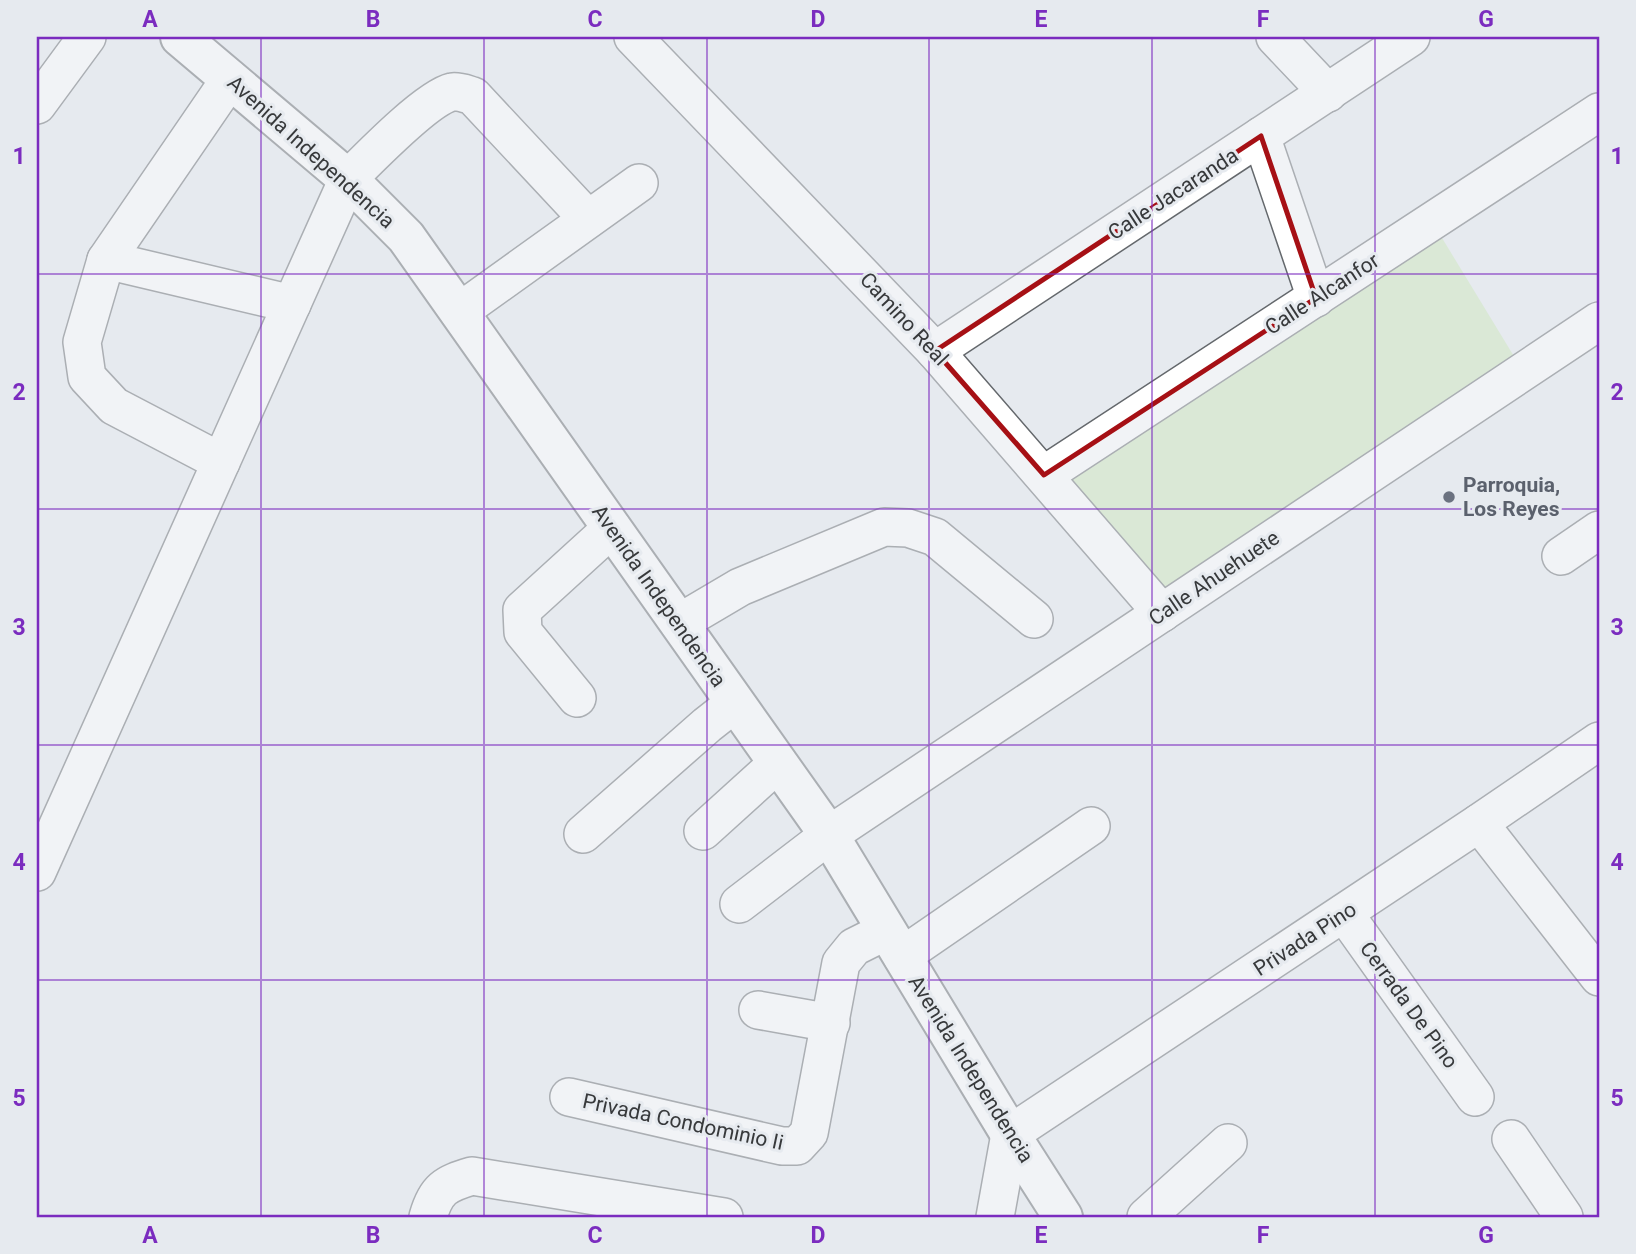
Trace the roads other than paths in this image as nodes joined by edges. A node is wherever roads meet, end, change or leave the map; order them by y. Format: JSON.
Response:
{"nodes":[{"id":1,"x":87,"y":37,"type":"edge"},
{"id":2,"x":180,"y":37,"type":"edge"},
{"id":3,"x":633,"y":37,"type":"edge"},
{"id":4,"x":1275,"y":37,"type":"edge"},
{"id":5,"x":1411,"y":37,"type":"edge"},
{"id":6,"x":230,"y":79,"type":"junction"},
{"id":7,"x":1328,"y":93,"type":"junction"},
{"id":8,"x":37,"y":105,"type":"edge"},
{"id":9,"x":1599,"y":112,"type":"edge"},
{"id":10,"x":1261,"y":136,"type":"junction"},
{"id":11,"x":348,"y":179,"type":"junction"},
{"id":12,"x":639,"y":183,"type":"dead end"},
{"id":13,"x":588,"y":219,"type":"junction"},
{"id":14,"x":106,"y":260,"type":"junction"},
{"id":15,"x":1316,"y":298,"type":"junction"},
{"id":16,"x":292,"y":304,"type":"junction"},
{"id":17,"x":459,"y":312,"type":"junction"},
{"id":18,"x":1599,"y":321,"type":"edge"},
{"id":19,"x":935,"y":351,"type":"junction"},
{"id":20,"x":221,"y":462,"type":"junction"},
{"id":21,"x":1044,"y":475,"type":"junction"},
{"id":22,"x":612,"y":528,"type":"junction"},
{"id":23,"x":1599,"y":530,"type":"edge"},
{"id":24,"x":1561,"y":556,"type":"dead end"},
{"id":25,"x":1162,"y":612,"type":"junction"},
{"id":26,"x":1034,"y":619,"type":"dead end"},
{"id":27,"x":679,"y":623,"type":"junction"},
{"id":28,"x":578,"y":698,"type":"dead end"},
{"id":29,"x":735,"y":703,"type":"junction"},
{"id":30,"x":1599,"y":741,"type":"edge"},
{"id":31,"x":778,"y":763,"type":"junction"},
{"id":32,"x":1479,"y":823,"type":"junction"},
{"id":33,"x":1091,"y":826,"type":"dead end"},
{"id":34,"x":703,"y":831,"type":"dead end"},
{"id":35,"x":583,"y":834,"type":"dead end"},
{"id":36,"x":829,"y":835,"type":"junction"},
{"id":37,"x":37,"y":872,"type":"edge"},
{"id":38,"x":739,"y":904,"type":"dead end"},
{"id":39,"x":1343,"y":913,"type":"junction"},
{"id":40,"x":894,"y":943,"type":"junction"},
{"id":41,"x":1599,"y":977,"type":"edge"},
{"id":42,"x":758,"y":1010,"type":"dead end"},
{"id":43,"x":831,"y":1023,"type":"junction"},
{"id":44,"x":569,"y":1097,"type":"dead end"},
{"id":45,"x":1475,"y":1097,"type":"dead end"},
{"id":46,"x":1010,"y":1134,"type":"junction"},
{"id":47,"x":1511,"y":1139,"type":"dead end"},
{"id":48,"x":1228,"y":1143,"type":"dead end"},
{"id":49,"x":561,"y":1204,"type":"edge"},
{"id":50,"x":701,"y":1215,"type":"edge"},
{"id":51,"x":428,"y":1217,"type":"edge"},
{"id":52,"x":995,"y":1217,"type":"edge"},
{"id":53,"x":1063,"y":1217,"type":"edge"},
{"id":54,"x":1146,"y":1217,"type":"edge"},
{"id":55,"x":1564,"y":1217,"type":"edge"}],
"edges":[{"from":1,"to":8,"type":"street"},
{"from":2,"to":6,"type":"main road","name":"Avenida Independencia"},
{"from":3,"to":19,"type":"street","name":"Camino Real"},
{"from":4,"to":7,"type":"street"},
{"from":5,"to":7,"type":"street","name":"Calle Jacaranda"},
{"from":6,"to":11,"type":"main road","name":"Avenida Independencia"},
{"from":6,"to":14,"type":"street"},
{"from":7,"to":10,"type":"street","name":"Calle Jacaranda"},
{"from":9,"to":15,"type":"street","name":"Calle Alcanfor"},
{"from":10,"to":15,"type":"street"},
{"from":10,"to":19,"type":"street","name":"Calle Jacaranda"},
{"from":11,"to":13,"type":"street"},
{"from":11,"to":16,"type":"street"},
{"from":11,"to":17,"type":"main road","name":"Avenida Independencia"},
{"from":12,"to":13,"type":"street"},
{"from":13,"to":17,"type":"street"},
{"from":14,"to":16,"type":"street"},
{"from":14,"to":20,"type":"street"},
{"from":15,"to":21,"type":"street","name":"Calle Alcanfor"},
{"from":16,"to":20,"type":"street"},
{"from":17,"to":22,"type":"main road","name":"Avenida Independencia"},
{"from":18,"to":25,"type":"street","name":"Calle Ahuehuete"},
{"from":19,"to":21,"type":"street","name":"Camino Real"},
{"from":20,"to":37,"type":"street"},
{"from":21,"to":25,"type":"street","name":"Camino Real"},
{"from":22,"to":27,"type":"main road","name":"Avenida Independencia"},
{"from":22,"to":28,"type":"street"},
{"from":23,"to":24,"type":"street"},
{"from":25,"to":36,"type":"street","name":"Calle Ahuehuete"},
{"from":26,"to":27,"type":"street"},
{"from":27,"to":29,"type":"main road","name":"Avenida Independencia"},
{"from":29,"to":31,"type":"main road","name":"Avenida Independencia"},
{"from":29,"to":35,"type":"street"},
{"from":30,"to":32,"type":"street","name":"Privada Pino"},
{"from":31,"to":34,"type":"street"},
{"from":31,"to":36,"type":"main road","name":"Avenida Independencia"},
{"from":32,"to":39,"type":"street","name":"Privada Pino"},
{"from":32,"to":41,"type":"street"},
{"from":33,"to":40,"type":"street"},
{"from":36,"to":38,"type":"street","name":"Calle Ahuehuete"},
{"from":36,"to":40,"type":"main road","name":"Avenida Independencia"},
{"from":39,"to":45,"type":"street","name":"Cerrada De Pino"},
{"from":39,"to":46,"type":"street","name":"Privada Pino"},
{"from":40,"to":43,"type":"street"},
{"from":40,"to":46,"type":"main road","name":"Avenida Independencia"},
{"from":42,"to":43,"type":"street"},
{"from":43,"to":44,"type":"street","name":"Privada Condominio Ii"},
{"from":46,"to":52,"type":"street"},
{"from":46,"to":53,"type":"main road","name":"Avenida Independencia"},
{"from":47,"to":55,"type":"street"},
{"from":48,"to":54,"type":"street"},
{"from":49,"to":50,"type":"street"},
{"from":49,"to":51,"type":"street"}]}
